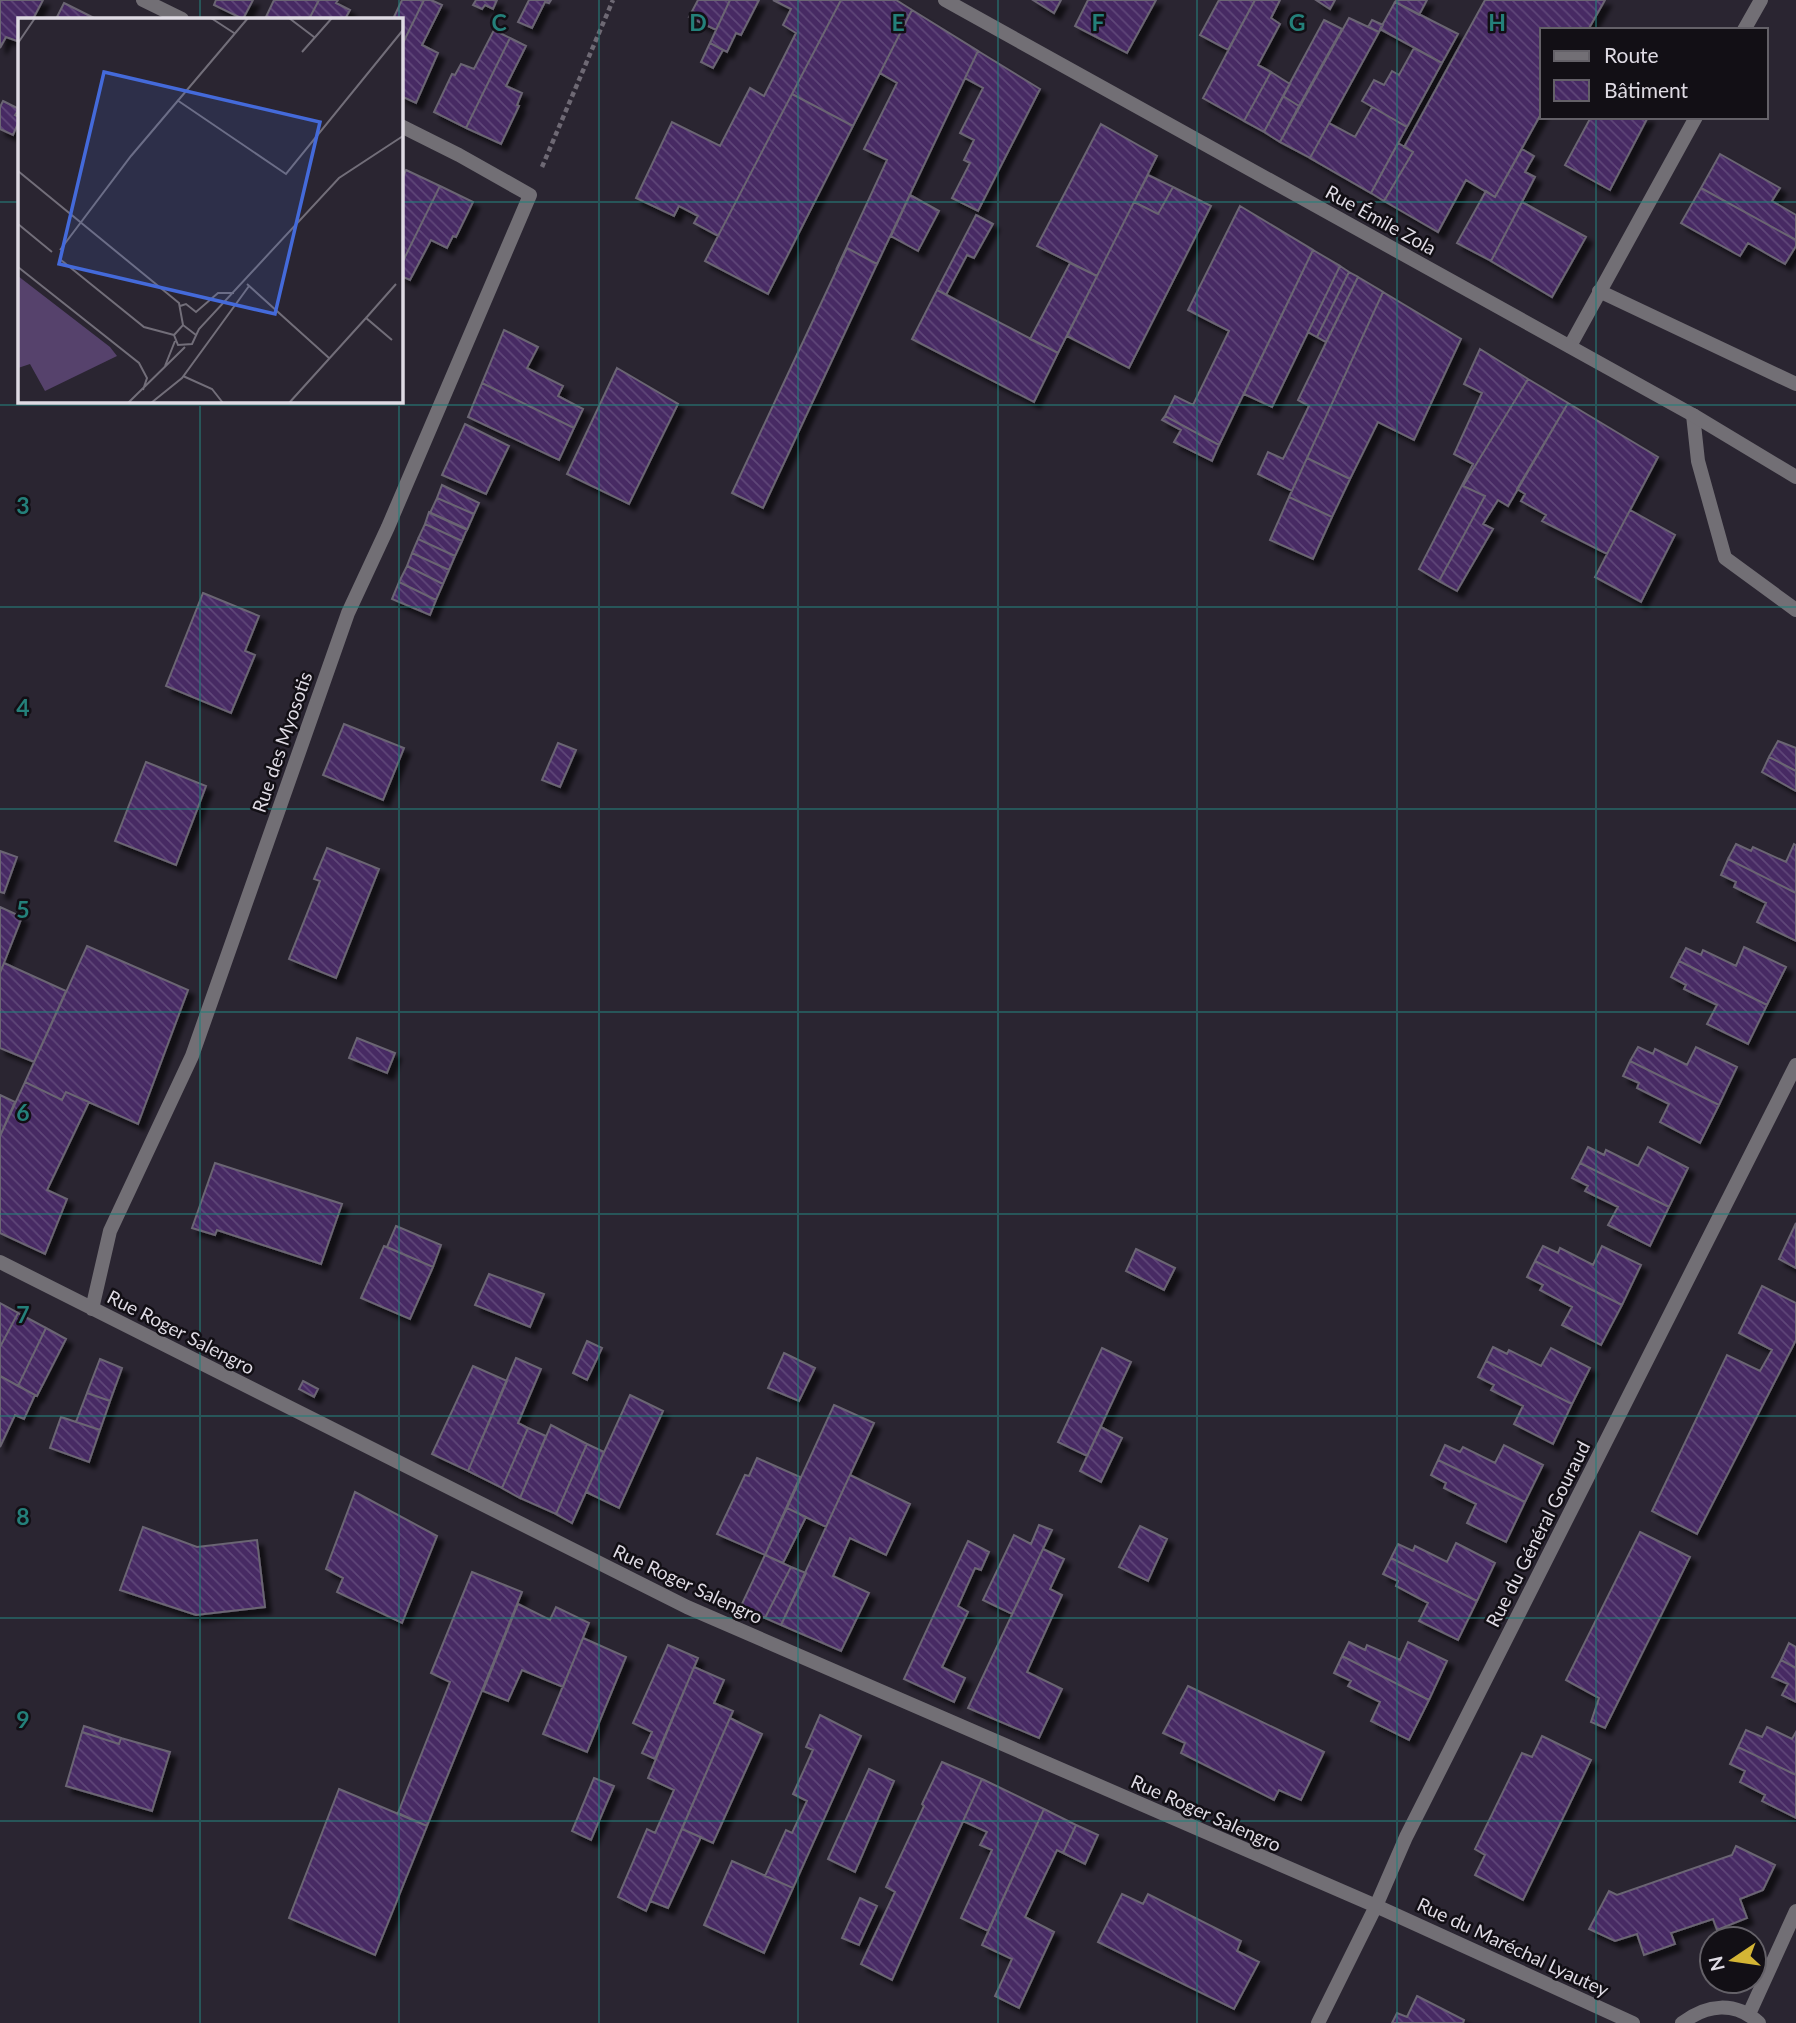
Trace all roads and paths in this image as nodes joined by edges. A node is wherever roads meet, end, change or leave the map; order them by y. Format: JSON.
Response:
{"nodes":[{"id":1,"x":143,"y":0,"type":"edge"},
{"id":2,"x":613,"y":0,"type":"edge"},
{"id":3,"x":944,"y":0,"type":"edge"},
{"id":4,"x":1761,"y":0,"type":"edge"},
{"id":5,"x":180,"y":18,"type":"edge"},
{"id":6,"x":1745,"y":28,"type":"edge"},
{"id":7,"x":1695,"y":119,"type":"edge"},
{"id":8,"x":402,"y":126,"type":"edge"},
{"id":9,"x":530,"y":195,"type":"junction"},
{"id":10,"x":1599,"y":292,"type":"junction"},
{"id":11,"x":1570,"y":346,"type":"junction"},
{"id":12,"x":1796,"y":384,"type":"edge"},
{"id":13,"x":1693,"y":415,"type":"junction"},
{"id":14,"x":1796,"y":477,"type":"edge"},
{"id":15,"x":1796,"y":610,"type":"edge"},
{"id":16,"x":1796,"y":1065,"type":"edge"},
{"id":17,"x":0,"y":1262,"type":"edge"},
{"id":18,"x":92,"y":1309,"type":"junction"},
{"id":19,"x":1376,"y":1906,"type":"junction"},
{"id":20,"x":1796,"y":1911,"type":"edge"},
{"id":21,"x":1754,"y":2018,"type":"edge"},
{"id":22,"x":1318,"y":2023,"type":"edge"},
{"id":23,"x":1633,"y":2023,"type":"edge"},
{"id":24,"x":1682,"y":2023,"type":"edge"}],
"edges":[{"from":1,"to":5,"type":"street"},
{"from":2,"to":9,"type":"path"},
{"from":3,"to":11,"type":"street","name":"Rue Émile Zola"},
{"from":4,"to":6,"type":"street"},
{"from":7,"to":10,"type":"street"},
{"from":8,"to":9,"type":"street"},
{"from":9,"to":18,"type":"street","name":"Rue des Myosotis"},
{"from":10,"to":11,"type":"street"},
{"from":10,"to":12,"type":"street"},
{"from":11,"to":13,"type":"street","name":"Rue Émile Zola"},
{"from":13,"to":14,"type":"street","name":"Rue Émile Zola"},
{"from":13,"to":15,"type":"street"},
{"from":16,"to":19,"type":"street","name":"Rue du Général Gouraud"},
{"from":17,"to":18,"type":"street","name":"Rue Roger Salengro"},
{"from":18,"to":19,"type":"street","name":"Rue Roger Salengro"},
{"from":19,"to":22,"type":"street","name":"Rue du Général Gouraud"},
{"from":19,"to":23,"type":"street","name":"Rue du Maréchal Lyautey"},
{"from":20,"to":21,"type":"street"},
{"from":21,"to":24,"type":"street"}]}
